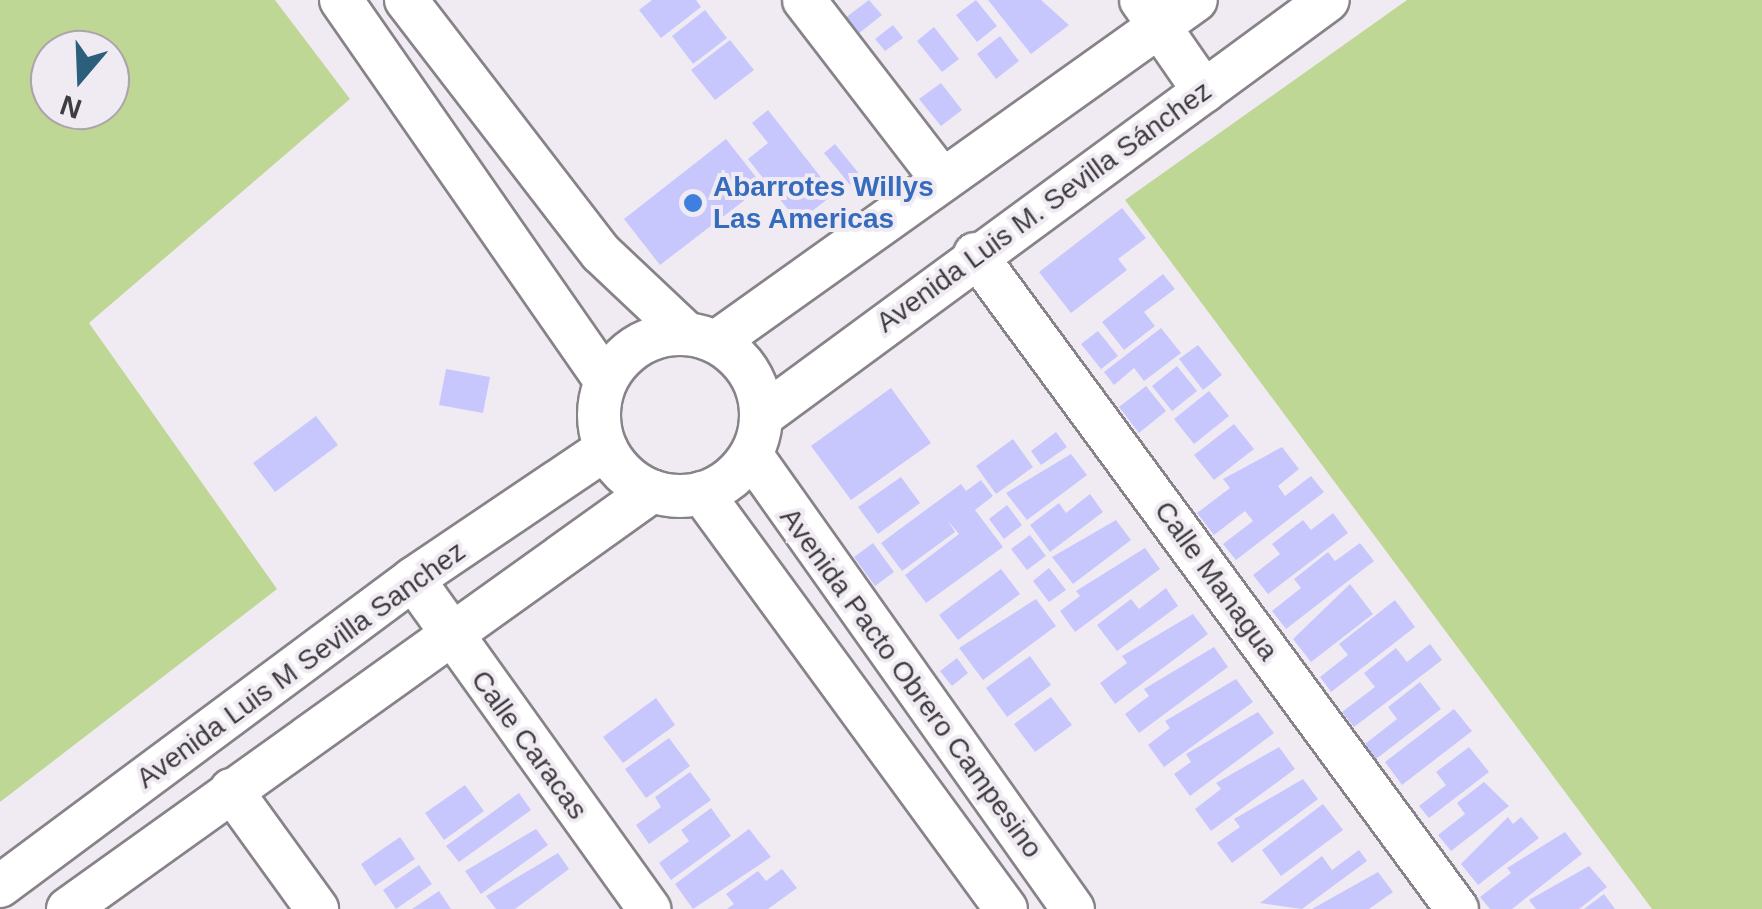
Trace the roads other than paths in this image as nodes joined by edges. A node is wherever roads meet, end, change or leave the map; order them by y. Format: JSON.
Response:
{"nodes":[{"id":1,"x":341,"y":0,"type":"edge"},
{"id":2,"x":406,"y":0,"type":"edge"},
{"id":3,"x":804,"y":0,"type":"edge"},
{"id":4,"x":1196,"y":0,"type":"edge"},
{"id":5,"x":1328,"y":0,"type":"edge"},
{"id":6,"x":1151,"y":13,"type":"edge"},
{"id":7,"x":1204,"y":91,"type":"junction"},
{"id":8,"x":539,"y":178,"type":"junction"},
{"id":9,"x":942,"y":179,"type":"junction"},
{"id":10,"x":495,"y":215,"type":"junction"},
{"id":11,"x":976,"y":254,"type":"junction"},
{"id":12,"x":702,"y":338,"type":"junction"},
{"id":13,"x":606,"y":381,"type":"junction"},
{"id":14,"x":757,"y":436,"type":"junction"},
{"id":15,"x":606,"y":449,"type":"junction"},
{"id":16,"x":652,"y":491,"type":"junction"},
{"id":17,"x":702,"y":494,"type":"junction"},
{"id":18,"x":413,"y":579,"type":"junction"},
{"id":19,"x":448,"y":635,"type":"junction"},
{"id":20,"x":231,"y":790,"type":"junction"},
{"id":21,"x":0,"y":886,"type":"edge"},
{"id":22,"x":68,"y":909,"type":"edge"},
{"id":23,"x":317,"y":909,"type":"edge"},
{"id":24,"x":648,"y":909,"type":"edge"},
{"id":25,"x":1006,"y":909,"type":"edge"},
{"id":26,"x":1074,"y":909,"type":"edge"},
{"id":27,"x":1458,"y":909,"type":"edge"}],
"edges":[{"from":1,"to":10,"type":"street"},
{"from":2,"to":8,"type":"street"},
{"from":3,"to":9,"type":"street"},
{"from":4,"to":6,"type":"street"},
{"from":5,"to":7,"type":"street","name":"Avenida Luis M. Sevilla Sánchez"},
{"from":6,"to":7,"type":"street"},
{"from":6,"to":9,"type":"street"},
{"from":7,"to":11,"type":"street","name":"Avenida Luis M. Sevilla Sánchez"},
{"from":8,"to":10,"type":"street"},
{"from":8,"to":12,"type":"street"},
{"from":9,"to":12,"type":"street"},
{"from":10,"to":13,"type":"street"},
{"from":11,"to":14,"type":"street","name":"Avenida Luis M. Sevilla Sánchez"},
{"from":11,"to":27,"type":"street","name":"Calle Managua"},
{"from":12,"to":13,"type":"street"},
{"from":12,"to":14,"type":"street"},
{"from":13,"to":15,"type":"street"},
{"from":14,"to":17,"type":"street"},
{"from":14,"to":26,"type":"street","name":"Avenida Pacto Obrero Campesino"},
{"from":15,"to":16,"type":"street"},
{"from":15,"to":18,"type":"street","name":"Avenida Luis M Sevilla Sanchez"},
{"from":16,"to":17,"type":"street"},
{"from":16,"to":19,"type":"street"},
{"from":17,"to":25,"type":"street","name":"Avenida Pacto Obrero Campesino"},
{"from":18,"to":19,"type":"street","name":"Calle Caracas"},
{"from":18,"to":21,"type":"street","name":"Avenida Luis M Sevilla Sanchez"},
{"from":19,"to":20,"type":"street"},
{"from":19,"to":24,"type":"street","name":"Calle Caracas"},
{"from":20,"to":22,"type":"street"},
{"from":20,"to":23,"type":"street"}]}
